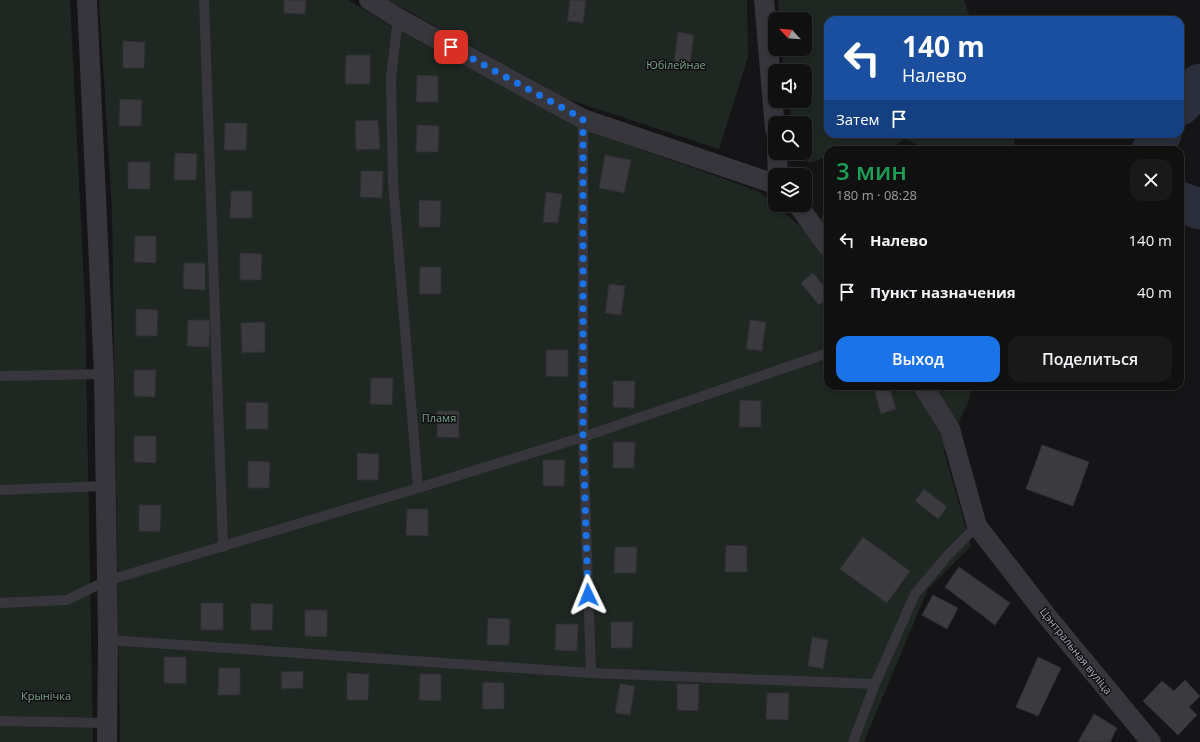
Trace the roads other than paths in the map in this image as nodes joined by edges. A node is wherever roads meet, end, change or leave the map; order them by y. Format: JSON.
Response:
{"nodes":[{"id":1,"x":87,"y":0,"type":"edge"},
{"id":2,"x":204,"y":0,"type":"edge"},
{"id":3,"x":369,"y":0,"type":"edge"},
{"id":4,"x":764,"y":0,"type":"edge"},
{"id":5,"x":398,"y":18,"type":"junction"},
{"id":6,"x":774,"y":116,"type":"edge"},
{"id":7,"x":583,"y":119,"type":"junction"},
{"id":8,"x":768,"y":182,"type":"edge"},
{"id":9,"x":803,"y":212,"type":"edge"},
{"id":10,"x":824,"y":241,"type":"edge"},
{"id":11,"x":824,"y":354,"type":"edge"},
{"id":12,"x":104,"y":374,"type":"junction"},
{"id":13,"x":0,"y":376,"type":"edge"},
{"id":14,"x":925,"y":390,"type":"edge"},
{"id":15,"x":583,"y":437,"type":"junction"},
{"id":16,"x":106,"y":486,"type":"junction"},
{"id":17,"x":418,"y":488,"type":"junction"},
{"id":18,"x":0,"y":490,"type":"edge"},
{"id":19,"x":977,"y":526,"type":"junction"},
{"id":20,"x":223,"y":547,"type":"junction"},
{"id":21,"x":106,"y":581,"type":"junction"},
{"id":22,"x":0,"y":602,"type":"edge"},
{"id":23,"x":108,"y":640,"type":"junction"},
{"id":24,"x":591,"y":673,"type":"junction"},
{"id":25,"x":875,"y":684,"type":"junction"},
{"id":26,"x":0,"y":721,"type":"edge"},
{"id":27,"x":107,"y":733,"type":"edge"},
{"id":28,"x":853,"y":742,"type":"edge"},
{"id":29,"x":1151,"y":742,"type":"edge"}],
"edges":[{"from":1,"to":12,"type":"street"},
{"from":2,"to":20,"type":"lane"},
{"from":3,"to":5,"type":"street"},
{"from":4,"to":6,"type":"street"},
{"from":5,"to":7,"type":"street"},
{"from":5,"to":17,"type":"lane"},
{"from":7,"to":8,"type":"street"},
{"from":7,"to":15,"type":"lane"},
{"from":9,"to":10,"type":"street"},
{"from":11,"to":15,"type":"lane"},
{"from":12,"to":13,"type":"lane"},
{"from":12,"to":16,"type":"street"},
{"from":14,"to":19,"type":"street"},
{"from":15,"to":17,"type":"lane"},
{"from":15,"to":24,"type":"lane"},
{"from":16,"to":18,"type":"lane"},
{"from":16,"to":21,"type":"street"},
{"from":17,"to":20,"type":"lane"},
{"from":19,"to":25,"type":"lane"},
{"from":19,"to":29,"type":"street","name":"Цэнтральная вуліца"},
{"from":20,"to":21,"type":"lane"},
{"from":21,"to":22,"type":"lane"},
{"from":21,"to":23,"type":"street"},
{"from":23,"to":24,"type":"lane"},
{"from":23,"to":27,"type":"street"},
{"from":24,"to":25,"type":"lane"},
{"from":25,"to":28,"type":"lane"},
{"from":26,"to":27,"type":"lane"}]}
